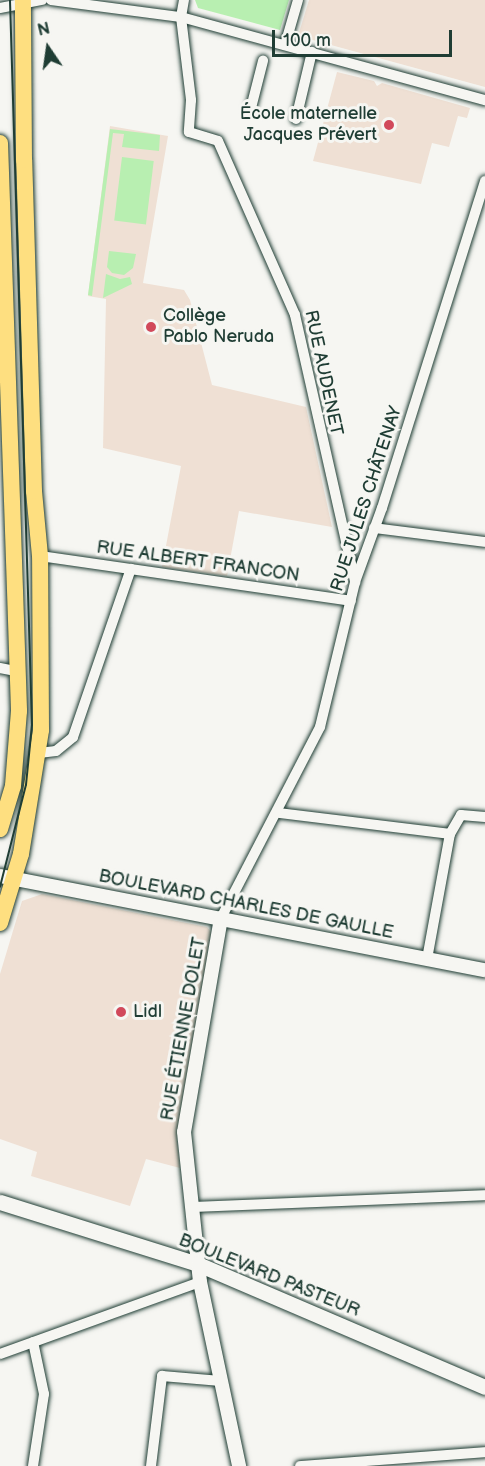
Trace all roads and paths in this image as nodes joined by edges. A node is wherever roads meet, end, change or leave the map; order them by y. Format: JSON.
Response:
{"nodes":[{"id":1,"x":42,"y":0,"type":"edge"},
{"id":2,"x":51,"y":0,"type":"edge"},
{"id":3,"x":184,"y":0,"type":"edge"},
{"id":4,"x":298,"y":0,"type":"edge"},
{"id":5,"x":24,"y":3,"type":"edge"},
{"id":6,"x":0,"y":8,"type":"edge"},
{"id":7,"x":181,"y":17,"type":"junction"},
{"id":8,"x":268,"y":40,"type":"junction"},
{"id":9,"x":285,"y":45,"type":"junction"},
{"id":10,"x":312,"y":52,"type":"junction"},
{"id":11,"x":485,"y":100,"type":"edge"},
{"id":12,"x":251,"y":108,"type":"dead end"},
{"id":13,"x":296,"y":119,"type":"dead end"},
{"id":14,"x":0,"y":143,"type":"edge"},
{"id":15,"x":485,"y":181,"type":"edge"},
{"id":16,"x":375,"y":528,"type":"junction"},
{"id":17,"x":485,"y":542,"type":"edge"},
{"id":18,"x":6,"y":551,"type":"edge"},
{"id":19,"x":40,"y":556,"type":"junction"},
{"id":20,"x":131,"y":569,"type":"junction"},
{"id":21,"x":355,"y":582,"type":"junction"},
{"id":22,"x":351,"y":601,"type":"junction"},
{"id":23,"x":8,"y":669,"type":"edge"},
{"id":24,"x":39,"y":753,"type":"junction"},
{"id":25,"x":279,"y":813,"type":"junction"},
{"id":26,"x":485,"y":817,"type":"edge"},
{"id":27,"x":0,"y":829,"type":"edge"},
{"id":28,"x":450,"y":834,"type":"junction"},
{"id":29,"x":7,"y":877,"type":"edge"},
{"id":30,"x":221,"y":918,"type":"junction"},
{"id":31,"x":0,"y":923,"type":"edge"},
{"id":32,"x":427,"y":959,"type":"junction"},
{"id":33,"x":485,"y":970,"type":"edge"},
{"id":34,"x":485,"y":1195,"type":"edge"},
{"id":35,"x":0,"y":1202,"type":"edge"},
{"id":36,"x":192,"y":1207,"type":"junction"},
{"id":37,"x":198,"y":1264,"type":"junction"},
{"id":38,"x":200,"y":1282,"type":"junction"},
{"id":39,"x":33,"y":1342,"type":"junction"},
{"id":40,"x":0,"y":1354,"type":"edge"},
{"id":41,"x":221,"y":1381,"type":"junction"},
{"id":42,"x":485,"y":1387,"type":"edge"},
{"id":43,"x":485,"y":1452,"type":"edge"},
{"id":44,"x":33,"y":1466,"type":"edge"},
{"id":45,"x":151,"y":1466,"type":"edge"},
{"id":46,"x":239,"y":1466,"type":"edge"},
{"id":47,"x":300,"y":1466,"type":"edge"}],
"edges":[{"from":1,"to":5,"type":"street"},
{"from":2,"to":7,"type":"street"},
{"from":3,"to":7,"type":"street"},
{"from":4,"to":9,"type":"street"},
{"from":5,"to":6,"type":"street"},
{"from":5,"to":19,"type":"main road"},
{"from":7,"to":8,"type":"street"},
{"from":7,"to":21,"type":"street","name":"RUE AUDENET"},
{"from":8,"to":9,"type":"street"},
{"from":8,"to":12,"type":"street"},
{"from":9,"to":10,"type":"street"},
{"from":10,"to":11,"type":"street"},
{"from":10,"to":13,"type":"street"},
{"from":14,"to":18,"type":"main road"},
{"from":15,"to":16,"type":"street","name":"RUE JULES CHÂTENAY"},
{"from":16,"to":17,"type":"street"},
{"from":16,"to":21,"type":"street","name":"RUE JULES CHÂTENAY"},
{"from":18,"to":23,"type":"main road"},
{"from":19,"to":20,"type":"street","name":"RUE ALBERT FRANCON"},
{"from":19,"to":24,"type":"main road"},
{"from":20,"to":22,"type":"street","name":"RUE ALBERT FRANCON"},
{"from":20,"to":24,"type":"street"},
{"from":21,"to":22,"type":"street","name":"RUE JULES CHÂTENAY"},
{"from":22,"to":25,"type":"street","name":"RUE JULES CHÂTENAY"},
{"from":23,"to":27,"type":"main road"},
{"from":24,"to":29,"type":"main road"},
{"from":25,"to":28,"type":"street"},
{"from":25,"to":30,"type":"street","name":"RUE JULES CHÂTENAY"},
{"from":26,"to":28,"type":"street"},
{"from":28,"to":32,"type":"street"},
{"from":29,"to":30,"type":"street","name":"BOULEVARD CHARLES DE GAULLE"},
{"from":29,"to":31,"type":"main road"},
{"from":30,"to":32,"type":"street","name":"BOULEVARD CHARLES DE GAULLE"},
{"from":30,"to":36,"type":"street","name":"RUE ÉTIENNE DOLET"},
{"from":32,"to":33,"type":"street","name":"BOULEVARD CHARLES DE GAULLE"},
{"from":34,"to":36,"type":"street"},
{"from":35,"to":37,"type":"main road","name":"BOULEVARD PASTEUR"},
{"from":36,"to":37,"type":"street","name":"RUE ÉTIENNE DOLET"},
{"from":37,"to":38,"type":"street","name":"RUE ÉTIENNE DOLET"},
{"from":37,"to":42,"type":"main road","name":"BOULEVARD PASTEUR"},
{"from":38,"to":39,"type":"street"},
{"from":38,"to":41,"type":"street","name":"RUE ÉTIENNE DOLET"},
{"from":39,"to":40,"type":"street"},
{"from":39,"to":44,"type":"street"},
{"from":41,"to":45,"type":"street"},
{"from":41,"to":46,"type":"street","name":"RUE ÉTIENNE DOLET"},
{"from":43,"to":47,"type":"street"}]}
